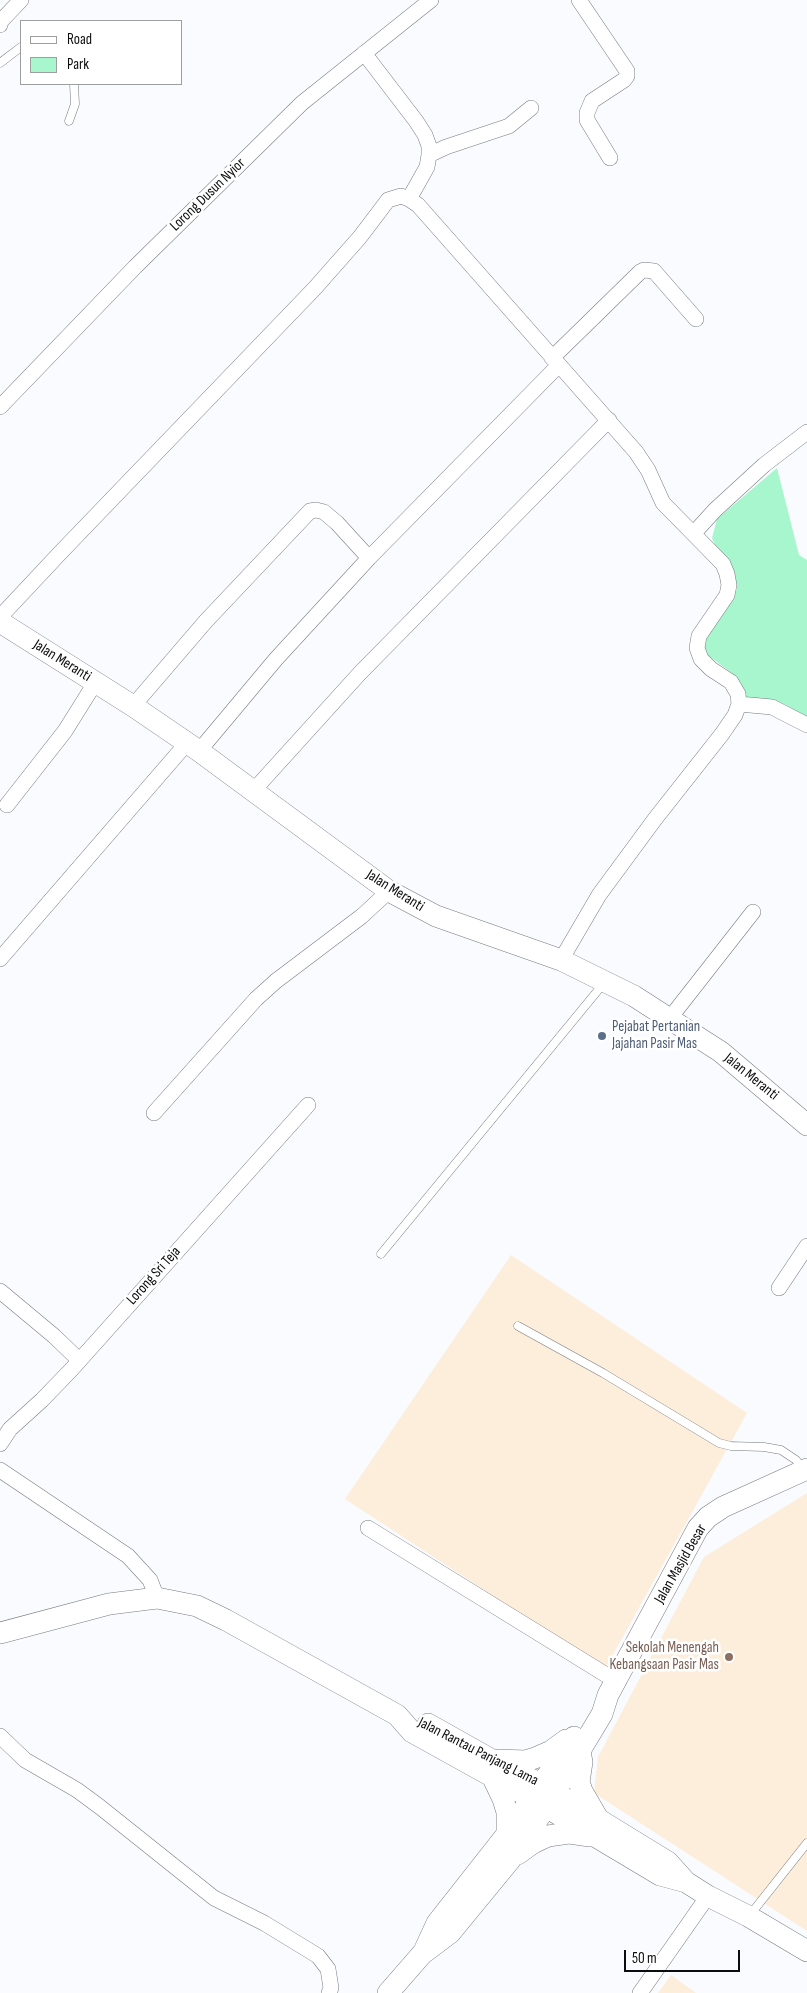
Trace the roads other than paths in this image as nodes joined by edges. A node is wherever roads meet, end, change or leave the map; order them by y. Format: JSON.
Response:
{"nodes":[{"id":1,"x":21,"y":0,"type":"edge"},
{"id":2,"x":431,"y":0,"type":"edge"},
{"id":3,"x":579,"y":0,"type":"edge"},
{"id":4,"x":0,"y":25,"type":"edge"},
{"id":5,"x":20,"y":48,"type":"edge"},
{"id":6,"x":364,"y":53,"type":"junction"},
{"id":7,"x":0,"y":63,"type":"edge"},
{"id":8,"x":74,"y":85,"type":"edge"},
{"id":9,"x":532,"y":108,"type":"dead end"},
{"id":10,"x":69,"y":121,"type":"dead end"},
{"id":11,"x":430,"y":154,"type":"junction"},
{"id":12,"x":610,"y":158,"type":"dead end"},
{"id":13,"x":409,"y":198,"type":"junction"},
{"id":14,"x":696,"y":319,"type":"dead end"},
{"id":15,"x":556,"y":361,"type":"junction"},
{"id":16,"x":0,"y":407,"type":"edge"},
{"id":17,"x":609,"y":420,"type":"junction"},
{"id":18,"x":807,"y":432,"type":"edge"},
{"id":19,"x":694,"y":533,"type":"junction"},
{"id":20,"x":369,"y":558,"type":"junction"},
{"id":21,"x":0,"y":617,"type":"edge"},
{"id":22,"x":0,"y":622,"type":"edge"},
{"id":23,"x":95,"y":682,"type":"junction"},
{"id":24,"x":739,"y":704,"type":"junction"},
{"id":25,"x":133,"y":706,"type":"junction"},
{"id":26,"x":807,"y":725,"type":"edge"},
{"id":27,"x":193,"y":747,"type":"junction"},
{"id":28,"x":254,"y":790,"type":"junction"},
{"id":29,"x":8,"y":805,"type":"dead end"},
{"id":30,"x":389,"y":891,"type":"junction"},
{"id":31,"x":753,"y":912,"type":"dead end"},
{"id":32,"x":0,"y":959,"type":"edge"},
{"id":33,"x":561,"y":960,"type":"junction"},
{"id":34,"x":605,"y":980,"type":"junction"},
{"id":35,"x":670,"y":1018,"type":"junction"},
{"id":36,"x":308,"y":1105,"type":"dead end"},
{"id":37,"x":154,"y":1113,"type":"dead end"},
{"id":38,"x":807,"y":1124,"type":"edge"},
{"id":39,"x":807,"y":1246,"type":"edge"},
{"id":40,"x":382,"y":1254,"type":"dead end"},
{"id":41,"x":778,"y":1288,"type":"dead end"},
{"id":42,"x":0,"y":1291,"type":"edge"},
{"id":43,"x":518,"y":1326,"type":"dead end"},
{"id":44,"x":79,"y":1360,"type":"junction"},
{"id":45,"x":0,"y":1444,"type":"edge"},
{"id":46,"x":0,"y":1470,"type":"edge"},
{"id":47,"x":806,"y":1470,"type":"edge"},
{"id":48,"x":368,"y":1528,"type":"dead end"},
{"id":49,"x":157,"y":1598,"type":"junction"},
{"id":50,"x":0,"y":1633,"type":"edge"},
{"id":51,"x":612,"y":1688,"type":"junction"},
{"id":52,"x":0,"y":1736,"type":"edge"},
{"id":53,"x":578,"y":1742,"type":"junction"},
{"id":54,"x":492,"y":1769,"type":"junction"},
{"id":55,"x":544,"y":1796,"type":"junction"},
{"id":56,"x":598,"y":1829,"type":"junction"},
{"id":57,"x":506,"y":1834,"type":"junction"},
{"id":58,"x":807,"y":1843,"type":"edge"},
{"id":59,"x":510,"y":1860,"type":"junction"},
{"id":60,"x":708,"y":1896,"type":"junction"},
{"id":61,"x":748,"y":1916,"type":"junction"},
{"id":62,"x":807,"y":1951,"type":"edge"},
{"id":63,"x":422,"y":1954,"type":"junction"},
{"id":64,"x":329,"y":1993,"type":"edge"},
{"id":65,"x":388,"y":1993,"type":"edge"},
{"id":66,"x":640,"y":1993,"type":"edge"}],
"edges":[{"from":1,"to":4,"type":"street"},
{"from":2,"to":6,"type":"street","name":"Lorong Dusun Nyior"},
{"from":3,"to":12,"type":"street"},
{"from":5,"to":7,"type":"lane"},
{"from":6,"to":11,"type":"street"},
{"from":6,"to":16,"type":"street","name":"Lorong Dusun Nyior"},
{"from":8,"to":10,"type":"lane"},
{"from":9,"to":11,"type":"street"},
{"from":11,"to":13,"type":"street"},
{"from":13,"to":15,"type":"street"},
{"from":13,"to":21,"type":"street"},
{"from":14,"to":15,"type":"street"},
{"from":15,"to":17,"type":"street"},
{"from":15,"to":20,"type":"street"},
{"from":17,"to":19,"type":"street"},
{"from":17,"to":28,"type":"street"},
{"from":18,"to":19,"type":"street"},
{"from":19,"to":24,"type":"street"},
{"from":20,"to":25,"type":"street"},
{"from":20,"to":27,"type":"street"},
{"from":22,"to":23,"type":"street","name":"Jalan Meranti"},
{"from":23,"to":25,"type":"street","name":"Jalan Meranti"},
{"from":23,"to":29,"type":"street"},
{"from":24,"to":26,"type":"street"},
{"from":24,"to":33,"type":"street"},
{"from":25,"to":27,"type":"street","name":"Jalan Meranti"},
{"from":27,"to":28,"type":"street","name":"Jalan Meranti"},
{"from":27,"to":32,"type":"street"},
{"from":28,"to":30,"type":"street","name":"Jalan Meranti"},
{"from":30,"to":33,"type":"street","name":"Jalan Meranti"},
{"from":30,"to":37,"type":"street"},
{"from":31,"to":35,"type":"street"},
{"from":33,"to":34,"type":"street","name":"Jalan Meranti"},
{"from":34,"to":35,"type":"street","name":"Jalan Meranti"},
{"from":34,"to":40,"type":"lane"},
{"from":35,"to":38,"type":"street","name":"Jalan Meranti"},
{"from":36,"to":44,"type":"street","name":"Lorong Sri Teja"},
{"from":39,"to":41,"type":"street"},
{"from":42,"to":44,"type":"street"},
{"from":43,"to":47,"type":"lane"},
{"from":44,"to":45,"type":"street","name":"Lorong Sri Teja"},
{"from":46,"to":49,"type":"street"},
{"from":47,"to":51,"type":"street","name":"Jalan Masjid Besar"},
{"from":48,"to":51,"type":"street"},
{"from":49,"to":50,"type":"street","name":"Jalan Rantau Panjang Lama"},
{"from":49,"to":54,"type":"street","name":"Jalan Rantau Panjang Lama"},
{"from":51,"to":53,"type":"street","name":"Jalan Masjid Besar"},
{"from":52,"to":64,"type":"street"},
{"from":53,"to":54,"type":"street"},
{"from":53,"to":55,"type":"street","name":"Jalan Masjid Besar"},
{"from":53,"to":56,"type":"street"},
{"from":54,"to":55,"type":"street","name":"Jalan Rantau Panjang Lama"},
{"from":54,"to":57,"type":"street"},
{"from":55,"to":56,"type":"street","name":"Jalan Rantau Panjang Lama"},
{"from":55,"to":57,"type":"street"},
{"from":55,"to":59,"type":"street"},
{"from":56,"to":59,"type":"street"},
{"from":56,"to":60,"type":"street","name":"Jalan Rantau Panjang Lama"},
{"from":57,"to":63,"type":"street"},
{"from":58,"to":61,"type":"lane"},
{"from":59,"to":63,"type":"street"},
{"from":60,"to":61,"type":"street","name":"Jalan Rantau Panjang Lama"},
{"from":60,"to":66,"type":"street"},
{"from":61,"to":62,"type":"street","name":"Jalan Rantau Panjang Lama"},
{"from":63,"to":65,"type":"street"}]}
